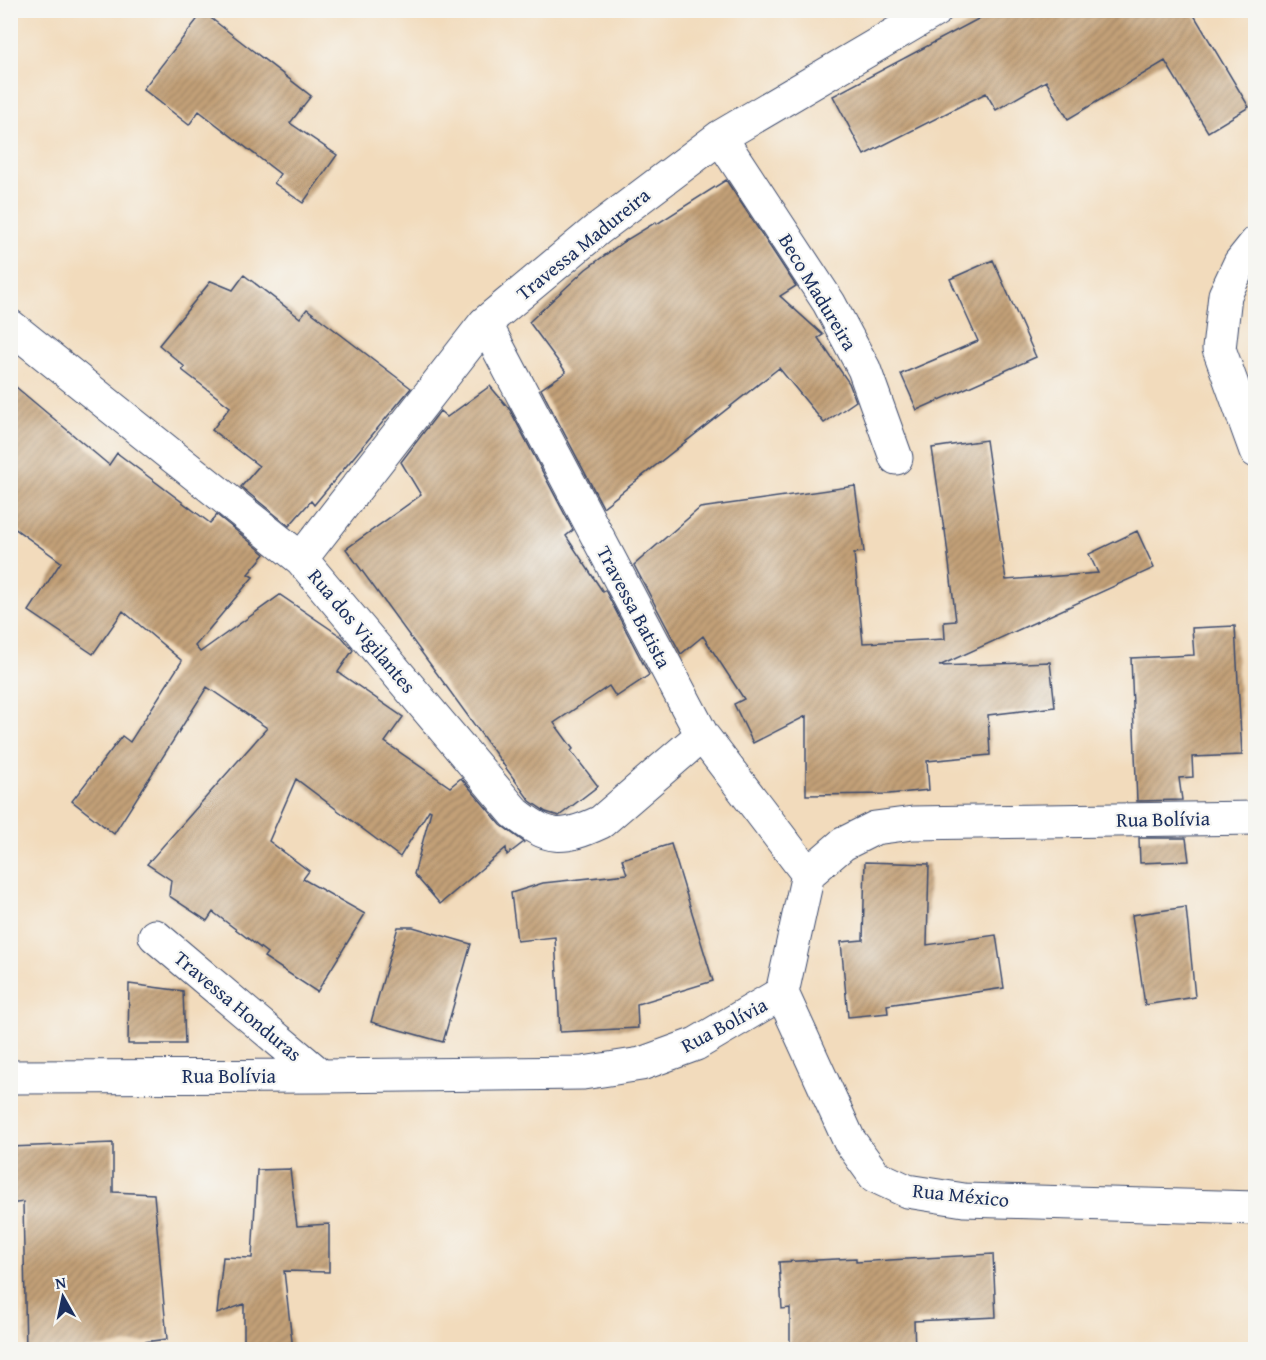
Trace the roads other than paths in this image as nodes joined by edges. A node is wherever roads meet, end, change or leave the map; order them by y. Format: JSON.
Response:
{"nodes":[{"id":1,"x":936,"y":10,"type":"edge"},
{"id":2,"x":720,"y":137,"type":"junction"},
{"id":3,"x":1256,"y":243,"type":"edge"},
{"id":4,"x":484,"y":323,"type":"junction"},
{"id":5,"x":10,"y":326,"type":"edge"},
{"id":6,"x":1256,"y":451,"type":"edge"},
{"id":7,"x":897,"y":458,"type":"dead end"},
{"id":8,"x":302,"y":558,"type":"junction"},
{"id":9,"x":702,"y":735,"type":"junction"},
{"id":10,"x":1256,"y":818,"type":"edge"},
{"id":11,"x":808,"y":874,"type":"junction"},
{"id":12,"x":155,"y":936,"type":"dead end"},
{"id":13,"x":782,"y":993,"type":"junction"},
{"id":14,"x":321,"y":1076,"type":"junction"},
{"id":15,"x":10,"y":1077,"type":"edge"},
{"id":16,"x":1256,"y":1208,"type":"edge"}],
"edges":[{"from":1,"to":2,"type":"street","name":"Travessa Madureira"},
{"from":2,"to":4,"type":"street","name":"Travessa Madureira"},
{"from":2,"to":7,"type":"street","name":"Beco Madureira"},
{"from":3,"to":6,"type":"street"},
{"from":4,"to":8,"type":"street","name":"Travessa Madureira"},
{"from":4,"to":9,"type":"street","name":"Travessa Batista"},
{"from":5,"to":8,"type":"street","name":"Rua dos Vigilantes"},
{"from":8,"to":9,"type":"street","name":"Rua dos Vigilantes"},
{"from":9,"to":11,"type":"street","name":"Travessa Batista"},
{"from":10,"to":11,"type":"street","name":"Rua Bolívia"},
{"from":11,"to":13,"type":"street","name":"Rua Bolívia"},
{"from":12,"to":14,"type":"street","name":"Travessa Honduras"},
{"from":13,"to":14,"type":"street","name":"Rua Bolívia"},
{"from":13,"to":16,"type":"street","name":"Rua México"},
{"from":14,"to":15,"type":"street","name":"Rua Bolívia"}]}
